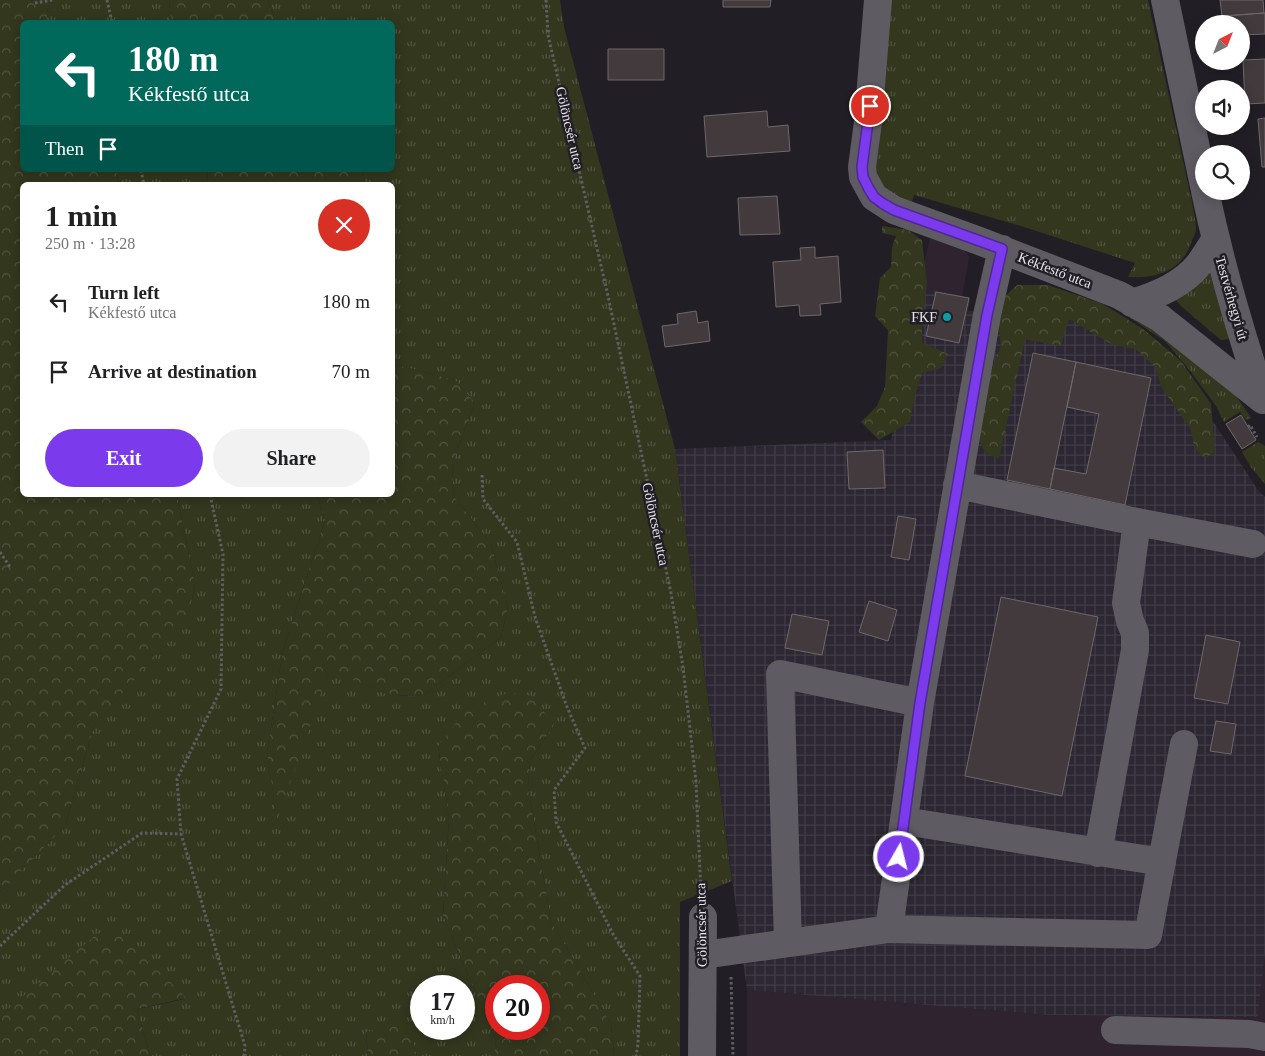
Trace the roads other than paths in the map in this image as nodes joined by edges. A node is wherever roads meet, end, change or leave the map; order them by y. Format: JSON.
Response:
{"nodes":[{"id":1,"x":878,"y":0,"type":"edge"},
{"id":2,"x":1166,"y":0,"type":"edge"},
{"id":3,"x":1196,"y":145,"type":"edge"},
{"id":4,"x":1207,"y":200,"type":"edge"},
{"id":5,"x":1215,"y":240,"type":"junction"},
{"id":6,"x":1002,"y":249,"type":"junction"},
{"id":7,"x":1132,"y":303,"type":"junction"},
{"id":8,"x":1264,"y":402,"type":"edge"},
{"id":9,"x":957,"y":485,"type":"junction"},
{"id":10,"x":1137,"y":522,"type":"junction"},
{"id":11,"x":1253,"y":544,"type":"dead end"},
{"id":12,"x":920,"y":703,"type":"junction"},
{"id":13,"x":1184,"y":744,"type":"dead end"},
{"id":14,"x":904,"y":821,"type":"junction"},
{"id":15,"x":1098,"y":853,"type":"junction"},
{"id":16,"x":1162,"y":862,"type":"junction"},
{"id":17,"x":703,"y":917,"type":"road end"},
{"id":18,"x":889,"y":929,"type":"junction"},
{"id":19,"x":788,"y":943,"type":"junction"},
{"id":20,"x":703,"y":955,"type":"junction"},
{"id":21,"x":1116,"y":1030,"type":"dead end"},
{"id":22,"x":1265,"y":1037,"type":"edge"},
{"id":23,"x":702,"y":1056,"type":"edge"}],
"edges":[{"from":1,"to":6,"type":"street","name":"Kékfestő utca"},
{"from":2,"to":3,"type":"street"},
{"from":4,"to":5,"type":"street","name":"Testvérhegyi út"},
{"from":5,"to":7,"type":"street"},
{"from":5,"to":8,"type":"street","name":"Testvérhegyi út"},
{"from":6,"to":7,"type":"street","name":"Kékfestő utca"},
{"from":6,"to":9,"type":"street"},
{"from":7,"to":8,"type":"street","name":"Kékfestő utca"},
{"from":9,"to":10,"type":"street"},
{"from":9,"to":12,"type":"street"},
{"from":10,"to":11,"type":"street"},
{"from":10,"to":15,"type":"street"},
{"from":12,"to":14,"type":"street"},
{"from":12,"to":19,"type":"street"},
{"from":13,"to":16,"type":"street"},
{"from":14,"to":15,"type":"street"},
{"from":14,"to":18,"type":"street"},
{"from":15,"to":16,"type":"street"},
{"from":16,"to":18,"type":"street"},
{"from":17,"to":20,"type":"street","name":"Gölöncsér utca"},
{"from":18,"to":19,"type":"street"},
{"from":19,"to":20,"type":"street"},
{"from":20,"to":23,"type":"street","name":"Gölöncsér utca"},
{"from":21,"to":22,"type":"street"}]}
